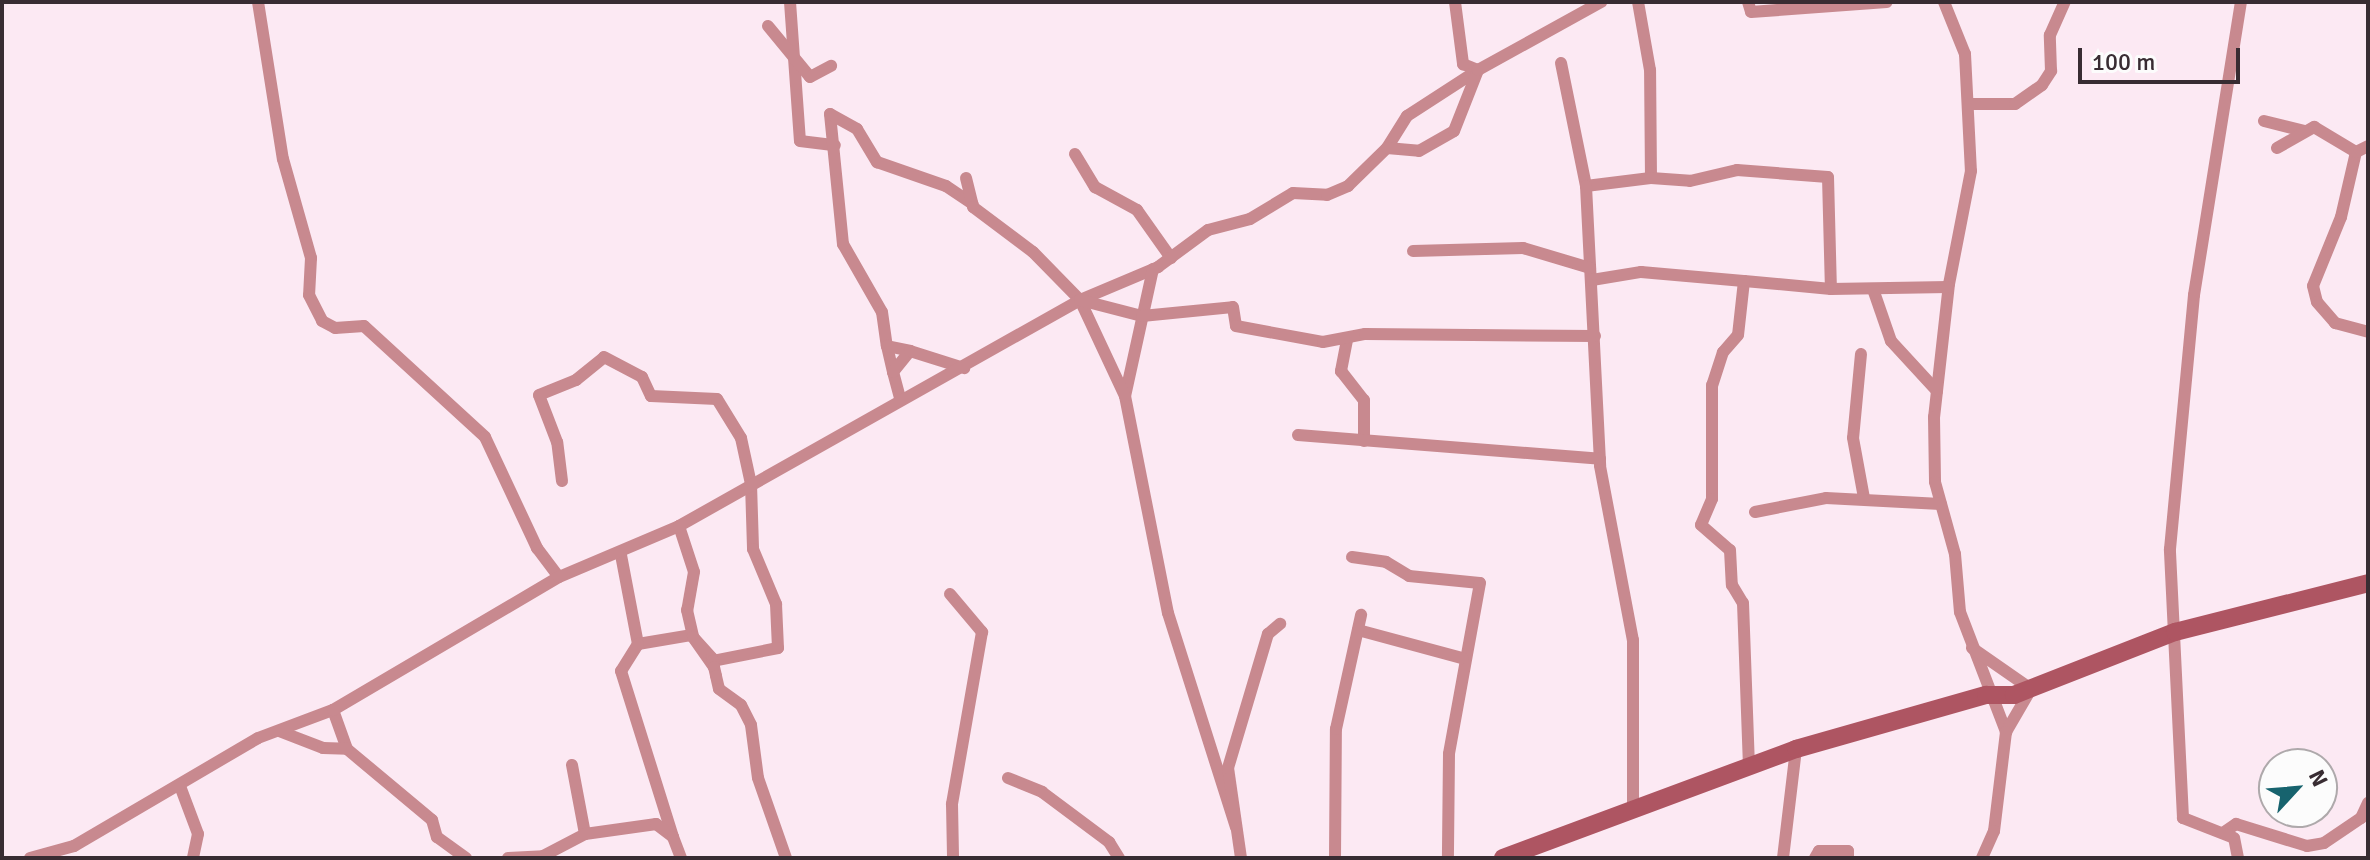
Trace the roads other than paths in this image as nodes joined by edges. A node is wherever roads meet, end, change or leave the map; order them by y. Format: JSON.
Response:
{"nodes":[{"id":1,"x":258,"y":2,"type":"edge"},
{"id":2,"x":790,"y":2,"type":"edge"},
{"id":3,"x":1455,"y":2,"type":"edge"},
{"id":4,"x":1601,"y":2,"type":"edge"},
{"id":5,"x":1638,"y":2,"type":"edge"},
{"id":6,"x":1748,"y":2,"type":"edge"},
{"id":7,"x":1887,"y":2,"type":"edge"},
{"id":8,"x":1944,"y":2,"type":"edge"},
{"id":9,"x":2065,"y":2,"type":"edge"},
{"id":10,"x":2241,"y":2,"type":"edge"},
{"id":11,"x":768,"y":26,"type":"dead end"},
{"id":12,"x":792,"y":55,"type":"junction"},
{"id":13,"x":1561,"y":63,"type":"dead end"},
{"id":14,"x":831,"y":66,"type":"dead end"},
{"id":15,"x":1478,"y":70,"type":"junction"},
{"id":16,"x":1969,"y":104,"type":"junction"},
{"id":17,"x":2264,"y":121,"type":"dead end"},
{"id":18,"x":2304,"y":131,"type":"junction"},
{"id":19,"x":835,"y":145,"type":"junction"},
{"id":20,"x":1387,"y":148,"type":"junction"},
{"id":21,"x":2277,"y":148,"type":"dead end"},
{"id":22,"x":2362,"y":149,"type":"edge"},
{"id":23,"x":1075,"y":154,"type":"dead end"},
{"id":24,"x":966,"y":178,"type":"dead end"},
{"id":25,"x":1651,"y":178,"type":"junction"},
{"id":26,"x":1586,"y":186,"type":"junction"},
{"id":27,"x":973,"y":204,"type":"junction"},
{"id":28,"x":1413,"y":251,"type":"dead end"},
{"id":29,"x":1171,"y":258,"type":"junction"},
{"id":30,"x":1153,"y":269,"type":"junction"},
{"id":31,"x":1591,"y":274,"type":"junction"},
{"id":32,"x":1744,"y":281,"type":"junction"},
{"id":33,"x":1948,"y":287,"type":"junction"},
{"id":34,"x":1831,"y":289,"type":"junction"},
{"id":35,"x":1873,"y":289,"type":"junction"},
{"id":36,"x":1080,"y":300,"type":"junction"},
{"id":37,"x":1142,"y":316,"type":"junction"},
{"id":38,"x":2368,"y":332,"type":"edge"},
{"id":39,"x":1595,"y":336,"type":"junction"},
{"id":40,"x":1347,"y":340,"type":"junction"},
{"id":41,"x":887,"y":346,"type":"junction"},
{"id":42,"x":910,"y":351,"type":"junction"},
{"id":43,"x":1861,"y":354,"type":"dead end"},
{"id":44,"x":964,"y":368,"type":"junction"},
{"id":45,"x":893,"y":372,"type":"junction"},
{"id":46,"x":1937,"y":391,"type":"junction"},
{"id":47,"x":1125,"y":396,"type":"junction"},
{"id":48,"x":900,"y":398,"type":"junction"},
{"id":49,"x":1298,"y":435,"type":"dead end"},
{"id":50,"x":1364,"y":441,"type":"junction"},
{"id":51,"x":1600,"y":459,"type":"junction"},
{"id":52,"x":562,"y":481,"type":"dead end"},
{"id":53,"x":751,"y":484,"type":"junction"},
{"id":54,"x":1864,"y":498,"type":"junction"},
{"id":55,"x":1941,"y":504,"type":"junction"},
{"id":56,"x":1755,"y":512,"type":"dead end"},
{"id":57,"x":679,"y":526,"type":"junction"},
{"id":58,"x":621,"y":555,"type":"junction"},
{"id":59,"x":1352,"y":557,"type":"dead end"},
{"id":60,"x":559,"y":577,"type":"junction"},
{"id":61,"x":2368,"y":583,"type":"edge"},
{"id":62,"x":950,"y":594,"type":"dead end"},
{"id":63,"x":1361,"y":615,"type":"dead end"},
{"id":64,"x":1280,"y":624,"type":"dead end"},
{"id":65,"x":1358,"y":630,"type":"junction"},
{"id":66,"x":2175,"y":632,"type":"junction"},
{"id":67,"x":692,"y":636,"type":"junction"},
{"id":68,"x":638,"y":644,"type":"junction"},
{"id":69,"x":1970,"y":646,"type":"junction"},
{"id":70,"x":1462,"y":658,"type":"junction"},
{"id":71,"x":714,"y":664,"type":"junction"},
{"id":72,"x":2031,"y":689,"type":"junction"},
{"id":73,"x":1986,"y":695,"type":"junction"},
{"id":74,"x":333,"y":710,"type":"junction"},
{"id":75,"x":279,"y":731,"type":"junction"},
{"id":76,"x":2006,"y":732,"type":"junction"},
{"id":77,"x":347,"y":749,"type":"junction"},
{"id":78,"x":1796,"y":749,"type":"junction"},
{"id":79,"x":572,"y":765,"type":"dead end"},
{"id":80,"x":1749,"y":768,"type":"junction"},
{"id":81,"x":1008,"y":778,"type":"dead end"},
{"id":82,"x":180,"y":786,"type":"junction"},
{"id":83,"x":2368,"y":803,"type":"edge"},
{"id":84,"x":1633,"y":809,"type":"junction"},
{"id":85,"x":1236,"y":828,"type":"junction"},
{"id":86,"x":2223,"y":833,"type":"junction"},
{"id":87,"x":585,"y":834,"type":"junction"},
{"id":88,"x":673,"y":837,"type":"junction"},
{"id":89,"x":30,"y":858,"type":"edge"},
{"id":90,"x":193,"y":858,"type":"edge"},
{"id":91,"x":466,"y":858,"type":"edge"},
{"id":92,"x":508,"y":858,"type":"edge"},
{"id":93,"x":681,"y":858,"type":"edge"},
{"id":94,"x":786,"y":858,"type":"edge"},
{"id":95,"x":953,"y":858,"type":"edge"},
{"id":96,"x":1119,"y":858,"type":"edge"},
{"id":97,"x":1241,"y":858,"type":"edge"},
{"id":98,"x":1335,"y":858,"type":"edge"},
{"id":99,"x":1448,"y":858,"type":"edge"},
{"id":100,"x":1503,"y":858,"type":"edge"},
{"id":101,"x":1783,"y":858,"type":"edge"},
{"id":102,"x":1815,"y":858,"type":"edge"},
{"id":103,"x":1848,"y":858,"type":"edge"},
{"id":104,"x":1982,"y":858,"type":"edge"},
{"id":105,"x":2238,"y":858,"type":"edge"}],
"edges":[{"from":1,"to":60,"type":"street"},
{"from":2,"to":12,"type":"street"},
{"from":3,"to":15,"type":"street"},
{"from":4,"to":15,"type":"street"},
{"from":5,"to":25,"type":"street"},
{"from":6,"to":7,"type":"street"},
{"from":8,"to":16,"type":"street"},
{"from":9,"to":16,"type":"street"},
{"from":10,"to":66,"type":"street"},
{"from":11,"to":12,"type":"street"},
{"from":12,"to":14,"type":"street"},
{"from":12,"to":19,"type":"street"},
{"from":13,"to":26,"type":"street"},
{"from":15,"to":20,"type":"street"},
{"from":15,"to":20,"type":"street"},
{"from":16,"to":33,"type":"street"},
{"from":17,"to":18,"type":"street"},
{"from":18,"to":21,"type":"street"},
{"from":18,"to":22,"type":"street"},
{"from":19,"to":27,"type":"street"},
{"from":19,"to":41,"type":"street"},
{"from":20,"to":29,"type":"street"},
{"from":22,"to":38,"type":"street"},
{"from":23,"to":29,"type":"street"},
{"from":24,"to":27,"type":"street"},
{"from":25,"to":26,"type":"street"},
{"from":25,"to":34,"type":"street"},
{"from":26,"to":31,"type":"street"},
{"from":27,"to":36,"type":"street"},
{"from":28,"to":31,"type":"street"},
{"from":29,"to":30,"type":"street"},
{"from":30,"to":36,"type":"street"},
{"from":30,"to":37,"type":"street"},
{"from":31,"to":32,"type":"street"},
{"from":31,"to":39,"type":"street"},
{"from":32,"to":34,"type":"street"},
{"from":32,"to":80,"type":"street"},
{"from":33,"to":35,"type":"street"},
{"from":33,"to":46,"type":"street"},
{"from":34,"to":35,"type":"street"},
{"from":35,"to":46,"type":"street"},
{"from":36,"to":37,"type":"street"},
{"from":36,"to":44,"type":"street"},
{"from":36,"to":47,"type":"street"},
{"from":37,"to":40,"type":"street"},
{"from":37,"to":47,"type":"street"},
{"from":39,"to":40,"type":"street"},
{"from":39,"to":51,"type":"street"},
{"from":40,"to":50,"type":"street"},
{"from":41,"to":42,"type":"street"},
{"from":41,"to":45,"type":"street"},
{"from":42,"to":44,"type":"street"},
{"from":42,"to":45,"type":"street"},
{"from":43,"to":54,"type":"street"},
{"from":44,"to":48,"type":"street"},
{"from":45,"to":48,"type":"street"},
{"from":46,"to":55,"type":"street"},
{"from":47,"to":85,"type":"street"},
{"from":48,"to":53,"type":"street"},
{"from":49,"to":50,"type":"street"},
{"from":50,"to":51,"type":"street"},
{"from":51,"to":84,"type":"street"},
{"from":52,"to":53,"type":"street"},
{"from":53,"to":57,"type":"street"},
{"from":53,"to":71,"type":"street"},
{"from":54,"to":55,"type":"street"},
{"from":54,"to":56,"type":"street"},
{"from":55,"to":69,"type":"street"},
{"from":57,"to":58,"type":"street"},
{"from":57,"to":67,"type":"street"},
{"from":58,"to":60,"type":"street"},
{"from":58,"to":68,"type":"street"},
{"from":59,"to":70,"type":"street"},
{"from":60,"to":74,"type":"street"},
{"from":61,"to":66,"type":"street"},
{"from":62,"to":95,"type":"street"},
{"from":63,"to":65,"type":"street"},
{"from":64,"to":85,"type":"street"},
{"from":65,"to":70,"type":"street"},
{"from":65,"to":98,"type":"street"},
{"from":66,"to":72,"type":"street"},
{"from":66,"to":86,"type":"street"},
{"from":67,"to":68,"type":"street"},
{"from":67,"to":71,"type":"street"},
{"from":68,"to":88,"type":"street"},
{"from":69,"to":72,"type":"street"},
{"from":69,"to":73,"type":"street"},
{"from":70,"to":99,"type":"street"},
{"from":71,"to":94,"type":"street"},
{"from":72,"to":73,"type":"street"},
{"from":72,"to":76,"type":"street"},
{"from":73,"to":76,"type":"street"},
{"from":73,"to":78,"type":"street"},
{"from":74,"to":75,"type":"street"},
{"from":74,"to":77,"type":"street"},
{"from":75,"to":77,"type":"street"},
{"from":75,"to":82,"type":"street"},
{"from":76,"to":104,"type":"street"},
{"from":77,"to":91,"type":"street"},
{"from":78,"to":80,"type":"street"},
{"from":78,"to":101,"type":"street"},
{"from":79,"to":87,"type":"street"},
{"from":80,"to":84,"type":"street"},
{"from":81,"to":96,"type":"street"},
{"from":82,"to":89,"type":"street"},
{"from":82,"to":90,"type":"street"},
{"from":83,"to":86,"type":"street"},
{"from":84,"to":100,"type":"street"},
{"from":85,"to":97,"type":"street"},
{"from":86,"to":105,"type":"street"},
{"from":87,"to":88,"type":"street"},
{"from":87,"to":92,"type":"street"},
{"from":88,"to":93,"type":"street"},
{"from":102,"to":103,"type":"street"}]}
